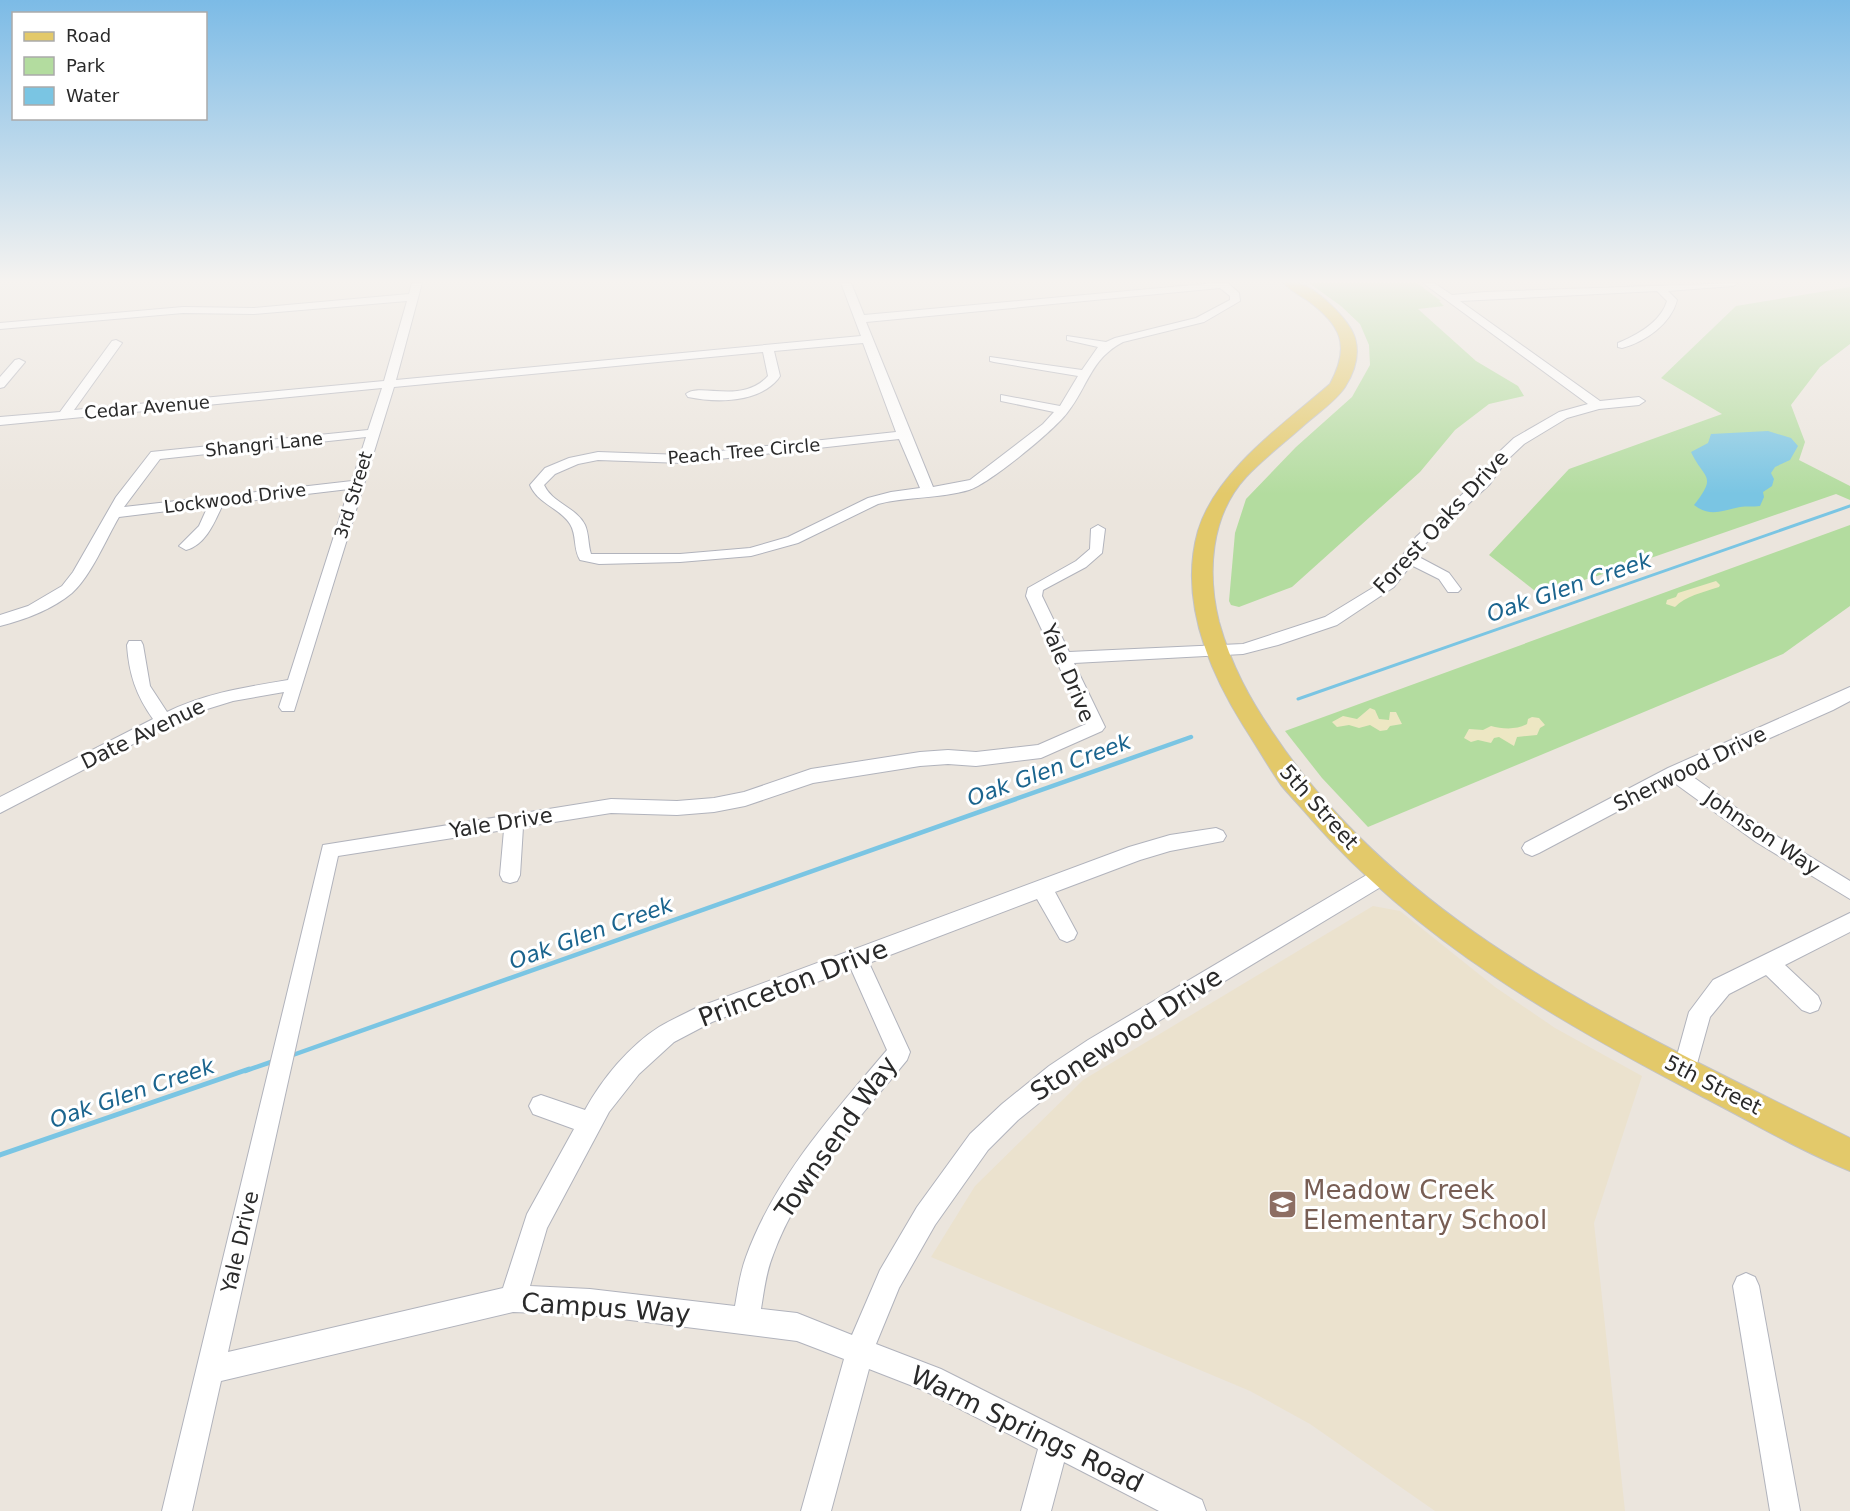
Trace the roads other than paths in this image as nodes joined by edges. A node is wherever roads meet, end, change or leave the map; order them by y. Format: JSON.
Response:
{"nodes":[{"id":1,"x":108,"y":354,"type":"edge"},
{"id":2,"x":397,"y":354,"type":"edge"},
{"id":3,"x":710,"y":354,"type":"edge"},
{"id":4,"x":769,"y":354,"type":"edge"},
{"id":5,"x":873,"y":354,"type":"edge"},
{"id":6,"x":1098,"y":354,"type":"edge"},
{"id":7,"x":1351,"y":354,"type":"edge"},
{"id":8,"x":1526,"y":354,"type":"edge"},
{"id":9,"x":993,"y":359,"type":"dead end"},
{"id":10,"x":19,"y":362,"type":"dead end"},
{"id":11,"x":1084,"y":374,"type":"junction"},
{"id":12,"x":0,"y":384,"type":"edge"},
{"id":13,"x":388,"y":384,"type":"junction"},
{"id":14,"x":692,"y":394,"type":"dead end"},
{"id":15,"x":1005,"y":398,"type":"dead end"},
{"id":16,"x":1639,"y":400,"type":"dead end"},
{"id":17,"x":1598,"y":405,"type":"junction"},
{"id":18,"x":1063,"y":410,"type":"junction"},
{"id":19,"x":65,"y":414,"type":"junction"},
{"id":20,"x":0,"y":421,"type":"edge"},
{"id":21,"x":372,"y":433,"type":"junction"},
{"id":22,"x":904,"y":435,"type":"junction"},
{"id":23,"x":357,"y":484,"type":"junction"},
{"id":24,"x":928,"y":492,"type":"junction"},
{"id":25,"x":217,"y":502,"type":"junction"},
{"id":26,"x":113,"y":513,"type":"junction"},
{"id":27,"x":1098,"y":530,"type":"dead end"},
{"id":28,"x":186,"y":546,"type":"dead end"},
{"id":29,"x":1407,"y":557,"type":"junction"},
{"id":30,"x":1453,"y":589,"type":"dead end"},
{"id":31,"x":0,"y":621,"type":"edge"},
{"id":32,"x":135,"y":645,"type":"dead end"},
{"id":33,"x":1217,"y":651,"type":"junction"},
{"id":34,"x":1063,"y":658,"type":"junction"},
{"id":35,"x":294,"y":685,"type":"junction"},
{"id":36,"x":1850,"y":693,"type":"edge"},
{"id":37,"x":288,"y":707,"type":"dead end"},
{"id":38,"x":164,"y":721,"type":"junction"},
{"id":39,"x":1674,"y":773,"type":"junction"},
{"id":40,"x":0,"y":806,"type":"edge"},
{"id":41,"x":514,"y":821,"type":"junction"},
{"id":42,"x":1216,"y":836,"type":"dead end"},
{"id":43,"x":1532,"y":848,"type":"dead end"},
{"id":44,"x":510,"y":875,"type":"dead end"},
{"id":45,"x":1382,"y":876,"type":"junction"},
{"id":46,"x":1042,"y":888,"type":"junction"},
{"id":47,"x":1850,"y":891,"type":"edge"},
{"id":48,"x":1850,"y":922,"type":"edge"},
{"id":49,"x":1067,"y":933,"type":"dead end"},
{"id":50,"x":856,"y":958,"type":"junction"},
{"id":51,"x":1769,"y":964,"type":"junction"},
{"id":52,"x":1810,"y":1003,"type":"dead end"},
{"id":53,"x":1685,"y":1070,"type":"junction"},
{"id":54,"x":541,"y":1106,"type":"dead end"},
{"id":55,"x":590,"y":1123,"type":"junction"},
{"id":56,"x":1850,"y":1155,"type":"edge"},
{"id":57,"x":1746,"y":1286,"type":"dead end"},
{"id":58,"x":513,"y":1299,"type":"junction"},
{"id":59,"x":745,"y":1320,"type":"junction"},
{"id":60,"x":860,"y":1350,"type":"junction"},
{"id":61,"x":210,"y":1370,"type":"junction"},
{"id":62,"x":1054,"y":1442,"type":"junction"},
{"id":63,"x":177,"y":1511,"type":"edge"},
{"id":64,"x":816,"y":1511,"type":"edge"},
{"id":65,"x":1036,"y":1511,"type":"edge"},
{"id":66,"x":1191,"y":1511,"type":"edge"},
{"id":67,"x":1785,"y":1511,"type":"edge"}],
"edges":[{"from":1,"to":19,"type":"street"},
{"from":2,"to":13,"type":"street","name":"3rd Street"},
{"from":3,"to":13,"type":"street","name":"Cedar Avenue"},
{"from":4,"to":14,"type":"street"},
{"from":5,"to":22,"type":"street"},
{"from":6,"to":11,"type":"street"},
{"from":7,"to":33,"type":"main road","name":"5th Street"},
{"from":8,"to":17,"type":"street"},
{"from":9,"to":11,"type":"street"},
{"from":10,"to":12,"type":"street"},
{"from":11,"to":18,"type":"street"},
{"from":13,"to":19,"type":"street","name":"Cedar Avenue"},
{"from":13,"to":21,"type":"street","name":"3rd Street"},
{"from":15,"to":18,"type":"street"},
{"from":16,"to":17,"type":"street","name":"Forest Oaks Drive"},
{"from":17,"to":29,"type":"street","name":"Forest Oaks Drive"},
{"from":18,"to":24,"type":"street"},
{"from":19,"to":20,"type":"street","name":"Cedar Avenue"},
{"from":21,"to":23,"type":"street","name":"3rd Street"},
{"from":21,"to":26,"type":"street","name":"Shangri Lane"},
{"from":22,"to":24,"type":"street"},
{"from":22,"to":24,"type":"street","name":"Peach Tree Circle"},
{"from":23,"to":25,"type":"street","name":"Lockwood Drive"},
{"from":23,"to":35,"type":"street","name":"3rd Street"},
{"from":25,"to":26,"type":"street","name":"Lockwood Drive"},
{"from":25,"to":28,"type":"street"},
{"from":26,"to":31,"type":"street"},
{"from":27,"to":34,"type":"street","name":"Yale Drive"},
{"from":29,"to":30,"type":"street"},
{"from":29,"to":33,"type":"street","name":"Forest Oaks Drive"},
{"from":32,"to":38,"type":"street"},
{"from":33,"to":34,"type":"street","name":"Forest Oaks Drive"},
{"from":33,"to":45,"type":"main road","name":"5th Street"},
{"from":34,"to":41,"type":"street","name":"Yale Drive"},
{"from":35,"to":37,"type":"street","name":"3rd Street"},
{"from":35,"to":38,"type":"street","name":"Date Avenue"},
{"from":36,"to":39,"type":"street","name":"Sherwood Drive"},
{"from":38,"to":40,"type":"street","name":"Date Avenue"},
{"from":39,"to":43,"type":"street","name":"Sherwood Drive"},
{"from":39,"to":47,"type":"street","name":"Johnson Way"},
{"from":41,"to":44,"type":"street"},
{"from":41,"to":61,"type":"street","name":"Yale Drive"},
{"from":42,"to":46,"type":"street","name":"Princeton Drive"},
{"from":45,"to":53,"type":"main road","name":"5th Street"},
{"from":45,"to":60,"type":"street","name":"Stonewood Drive"},
{"from":46,"to":49,"type":"street"},
{"from":46,"to":50,"type":"street","name":"Princeton Drive"},
{"from":48,"to":51,"type":"street"},
{"from":50,"to":55,"type":"street","name":"Princeton Drive"},
{"from":50,"to":59,"type":"street","name":"Townsend Way"},
{"from":51,"to":52,"type":"street"},
{"from":51,"to":53,"type":"street"},
{"from":53,"to":56,"type":"main road","name":"5th Street"},
{"from":54,"to":55,"type":"street"},
{"from":55,"to":58,"type":"street","name":"Princeton Drive"},
{"from":57,"to":67,"type":"street"},
{"from":58,"to":59,"type":"street","name":"Campus Way"},
{"from":58,"to":61,"type":"street","name":"Campus Way"},
{"from":59,"to":60,"type":"street","name":"Campus Way"},
{"from":60,"to":62,"type":"street","name":"Warm Springs Road"},
{"from":60,"to":64,"type":"street","name":"Stonewood Drive"},
{"from":61,"to":63,"type":"street","name":"Yale Drive"},
{"from":62,"to":65,"type":"street"},
{"from":62,"to":66,"type":"street","name":"Warm Springs Road"}]}
